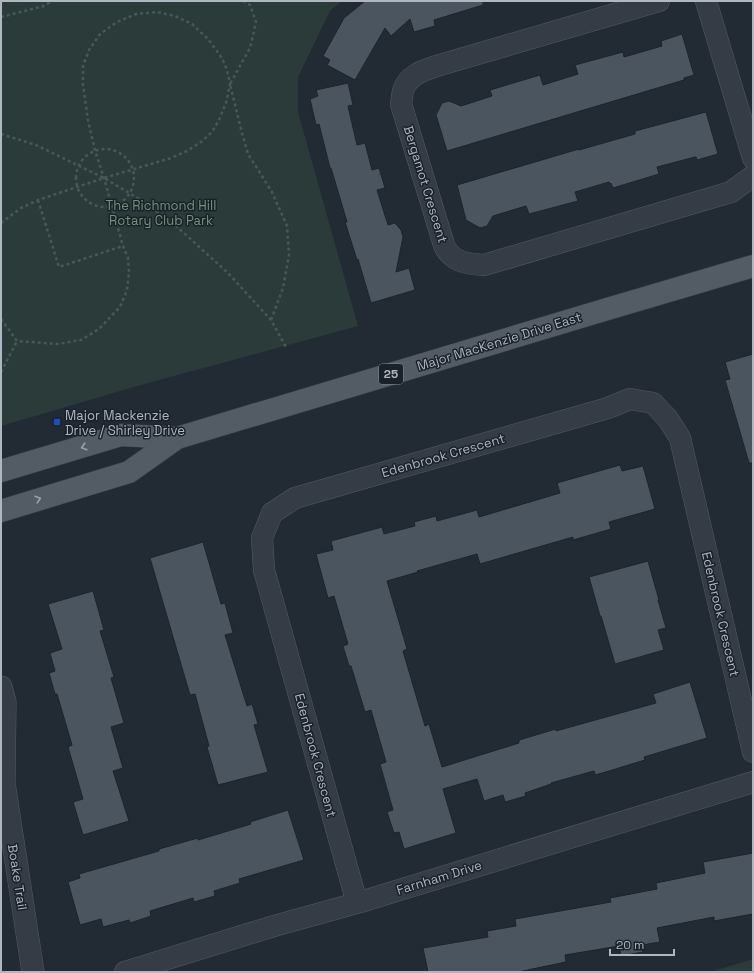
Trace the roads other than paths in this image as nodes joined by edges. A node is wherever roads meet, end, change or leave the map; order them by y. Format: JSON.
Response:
{"nodes":[{"id":1,"x":659,"y":1,"type":"edge"},
{"id":2,"x":706,"y":1,"type":"edge"},
{"id":3,"x":753,"y":158,"type":"edge"},
{"id":4,"x":753,"y":176,"type":"edge"},
{"id":5,"x":753,"y":266,"type":"edge"},
{"id":6,"x":177,"y":438,"type":"junction"},
{"id":7,"x":1,"y":471,"type":"edge"},
{"id":8,"x":1,"y":511,"type":"edge"},
{"id":9,"x":1,"y":687,"type":"edge"},
{"id":10,"x":753,"y":752,"type":"edge"},
{"id":11,"x":2,"y":779,"type":"edge"},
{"id":12,"x":753,"y":782,"type":"edge"},
{"id":13,"x":357,"y":903,"type":"junction"},
{"id":14,"x":33,"y":972,"type":"edge"},
{"id":15,"x":125,"y":972,"type":"edge"}],
"edges":[{"from":1,"to":4,"type":"street","name":"Bergamot Crescent"},
{"from":2,"to":3,"type":"street"},
{"from":5,"to":6,"type":"main road","name":"Major MacKenzie Drive East","number":"25"},
{"from":6,"to":7,"type":"main road","name":"Major MacKenzie Drive East","number":"25","one_way":true},
{"from":8,"to":6,"type":"main road","name":"Major MacKenzie Drive East","number":"25","one_way":true},
{"from":9,"to":11,"type":"street","name":"Boake Trail"},
{"from":10,"to":13,"type":"street","name":"Edenbrook Crescent"},
{"from":11,"to":14,"type":"street","name":"Boake Trail"},
{"from":12,"to":13,"type":"street","name":"Farnham Drive"},
{"from":13,"to":15,"type":"street","name":"Farnham Drive"}]}
